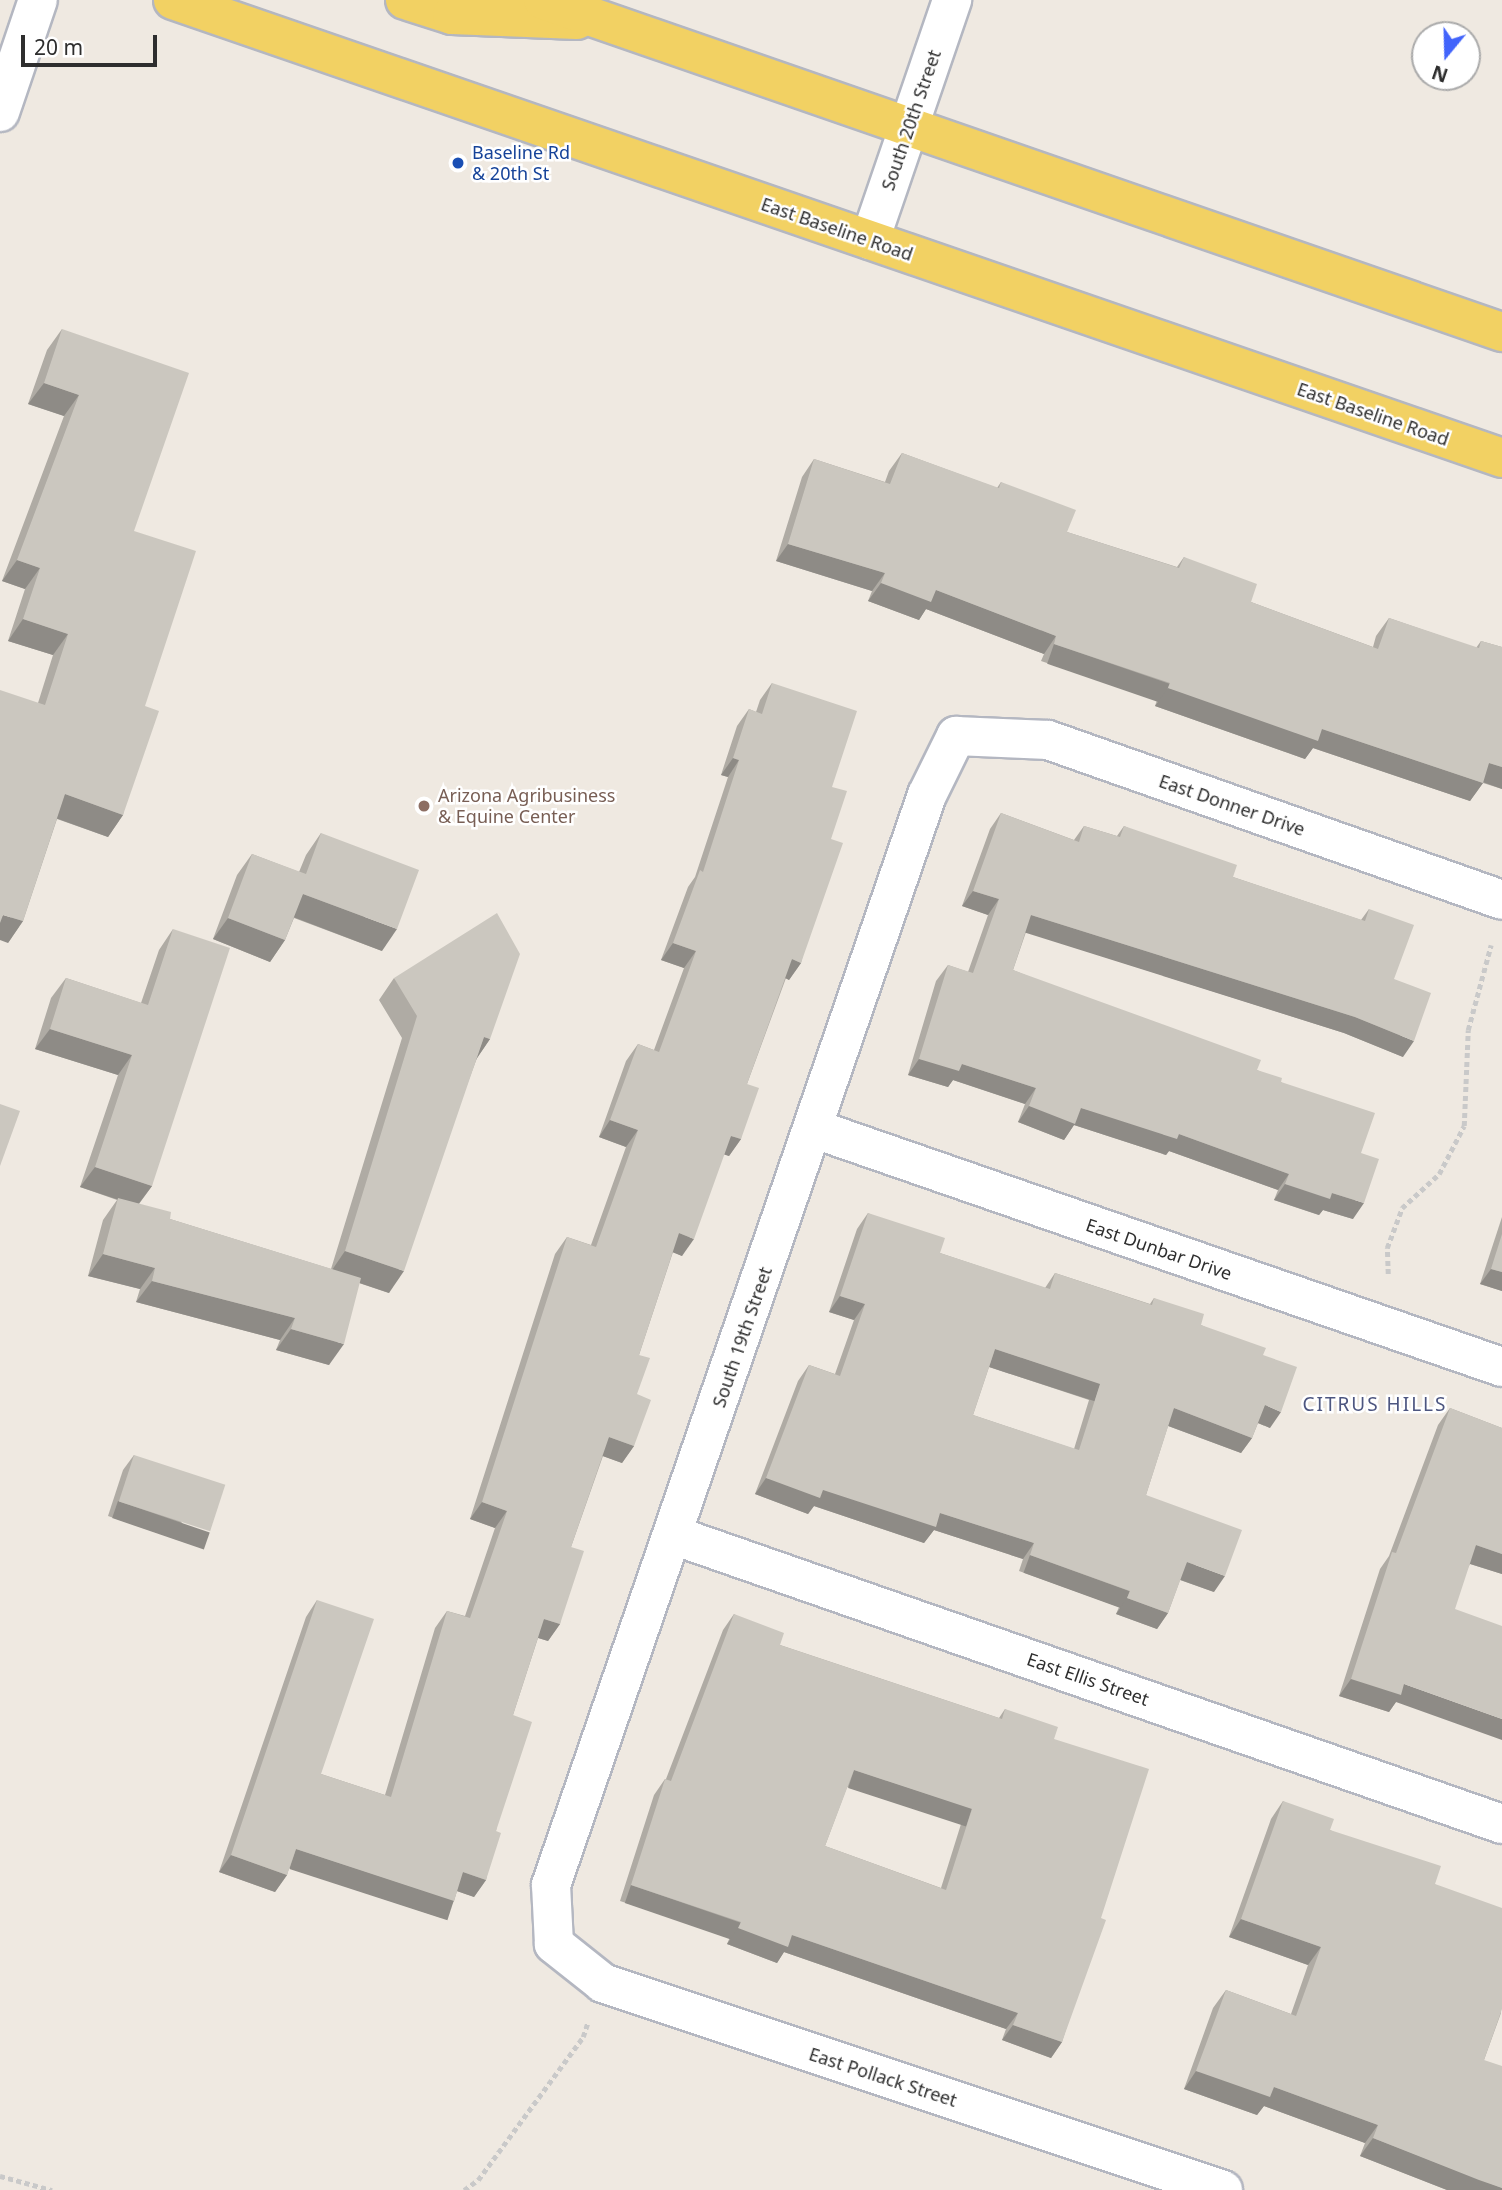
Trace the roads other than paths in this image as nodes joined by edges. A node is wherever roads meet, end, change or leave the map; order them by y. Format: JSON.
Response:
{"nodes":[{"id":1,"x":38,"y":0,"type":"edge"},
{"id":2,"x":173,"y":0,"type":"edge"},
{"id":3,"x":405,"y":0,"type":"edge"},
{"id":4,"x":543,"y":0,"type":"edge"},
{"id":5,"x":952,"y":0,"type":"edge"},
{"id":6,"x":607,"y":22,"type":"junction"},
{"id":7,"x":0,"y":112,"type":"edge"},
{"id":8,"x":908,"y":129,"type":"junction"},
{"id":9,"x":870,"y":240,"type":"junction"},
{"id":10,"x":1502,"y":332,"type":"edge"},
{"id":11,"x":1502,"y":458,"type":"edge"},
{"id":12,"x":956,"y":736,"type":"joint"},
{"id":13,"x":1502,"y":900,"type":"edge"},
{"id":14,"x":815,"y":1129,"type":"junction"},
{"id":15,"x":1502,"y":1367,"type":"edge"},
{"id":16,"x":673,"y":1535,"type":"junction"},
{"id":17,"x":1502,"y":1824,"type":"edge"},
{"id":18,"x":554,"y":1944,"type":"joint"},
{"id":19,"x":1223,"y":2190,"type":"edge"}],
"edges":[{"from":1,"to":7,"type":"street"},
{"from":2,"to":9,"type":"main road","name":"East Baseline Road"},
{"from":3,"to":6,"type":"main road"},
{"from":4,"to":6,"type":"main road"},
{"from":5,"to":8,"type":"street","name":"South 20th Street"},
{"from":6,"to":8,"type":"main road"},
{"from":8,"to":9,"type":"street","name":"South 20th Street"},
{"from":8,"to":10,"type":"main road"},
{"from":9,"to":11,"type":"main road","name":"East Baseline Road"},
{"from":12,"to":13,"type":"street","name":"East Donner Drive"},
{"from":12,"to":14,"type":"street","name":"South 19th Street"},
{"from":14,"to":15,"type":"street","name":"East Dunbar Drive"},
{"from":14,"to":16,"type":"street","name":"South 19th Street"},
{"from":16,"to":17,"type":"street","name":"East Ellis Street"},
{"from":16,"to":18,"type":"street","name":"South 19th Street"},
{"from":18,"to":19,"type":"street","name":"East Pollack Street"}]}
